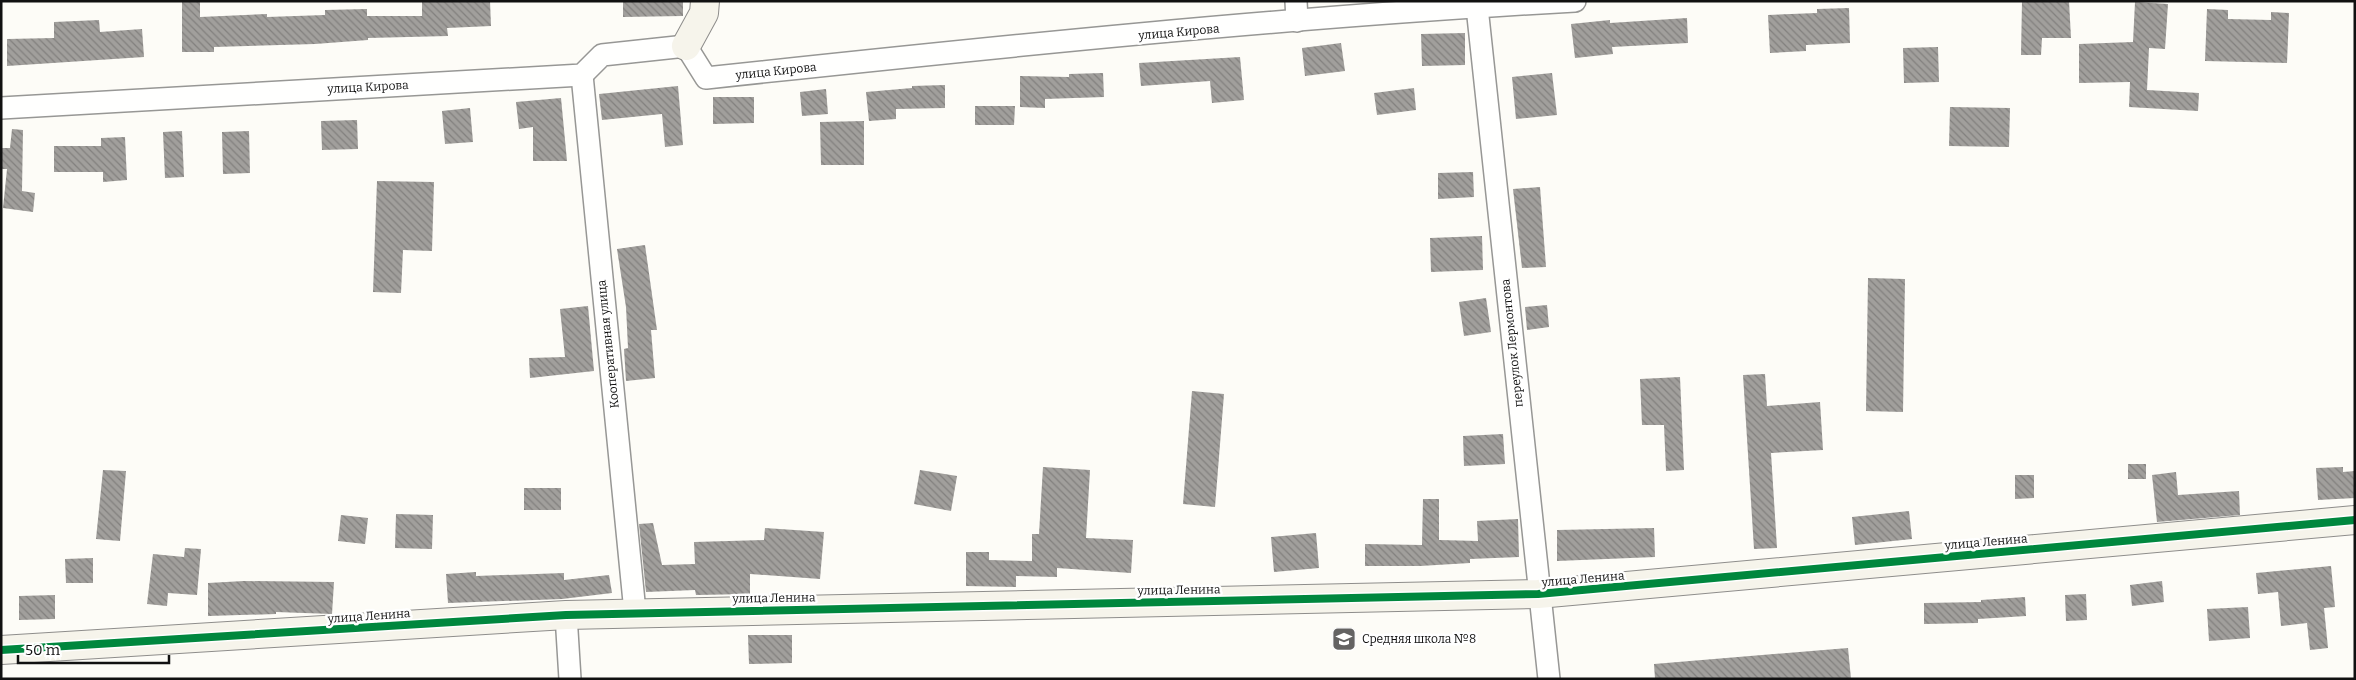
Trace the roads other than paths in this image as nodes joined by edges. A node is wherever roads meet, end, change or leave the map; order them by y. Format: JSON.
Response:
{"nodes":[{"id":1,"x":704,"y":1,"type":"edge"},
{"id":2,"x":1575,"y":1,"type":"edge"},
{"id":3,"x":1478,"y":4,"type":"edge"},
{"id":4,"x":1297,"y":11,"type":"edge"},
{"id":5,"x":686,"y":46,"type":"junction"},
{"id":6,"x":582,"y":76,"type":"junction"},
{"id":7,"x":1,"y":108,"type":"edge"},
{"id":8,"x":2355,"y":520,"type":"edge"},
{"id":9,"x":1538,"y":594,"type":"junction"},
{"id":10,"x":634,"y":612,"type":"junction"},
{"id":11,"x":566,"y":614,"type":"junction"},
{"id":12,"x":1,"y":650,"type":"edge"},
{"id":13,"x":570,"y":679,"type":"edge"},
{"id":14,"x":1549,"y":679,"type":"edge"}],
"edges":[{"from":1,"to":5,"type":"street"},
{"from":2,"to":3,"type":"street","name":"улица Кирова"},
{"from":3,"to":4,"type":"street","name":"улица Кирова"},
{"from":3,"to":9,"type":"street","name":"переулок Лермонтова"},
{"from":4,"to":5,"type":"street","name":"улица Кирова"},
{"from":5,"to":6,"type":"street"},
{"from":6,"to":7,"type":"street","name":"улица Кирова"},
{"from":6,"to":10,"type":"street","name":"Кооперативная улица"},
{"from":8,"to":9,"type":"street","name":"улица Ленина"},
{"from":9,"to":10,"type":"street","name":"улица Ленина"},
{"from":9,"to":14,"type":"street","name":"переулок Лермонтова"},
{"from":10,"to":11,"type":"street","name":"улица Ленина"},
{"from":11,"to":12,"type":"street","name":"улица Ленина"},
{"from":11,"to":13,"type":"street"}]}
